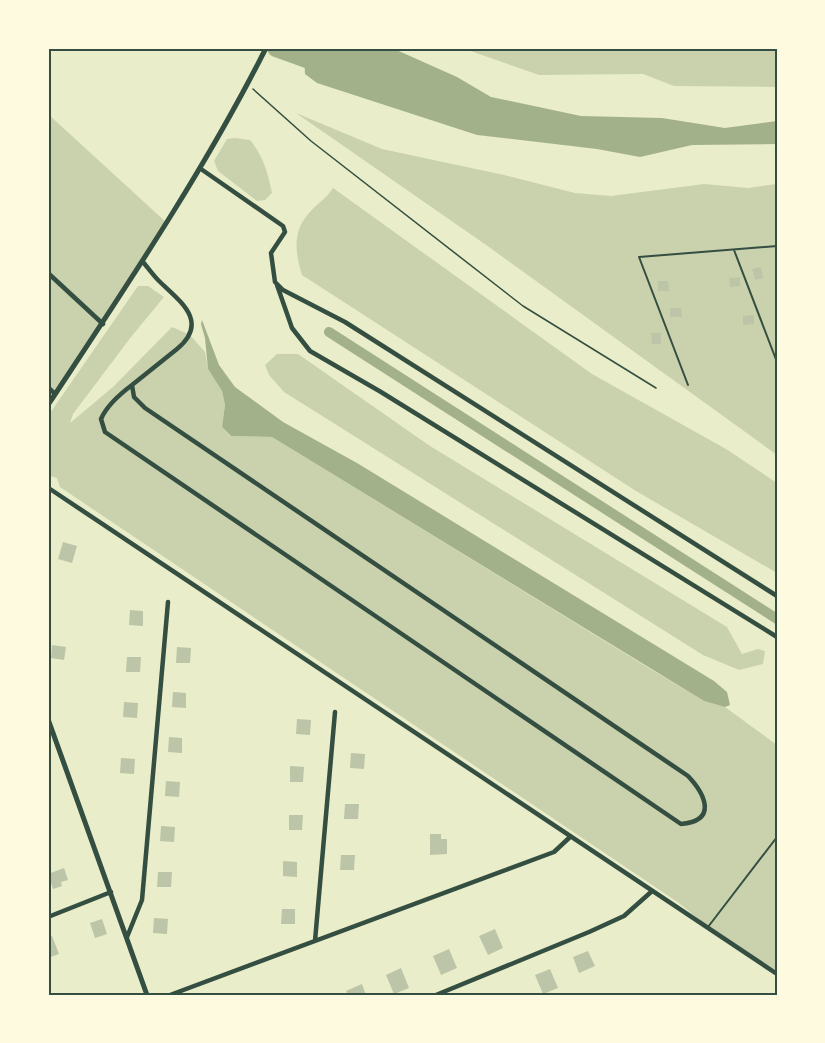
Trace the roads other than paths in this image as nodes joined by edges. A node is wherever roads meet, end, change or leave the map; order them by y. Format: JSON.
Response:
{"nodes":[{"id":1,"x":266,"y":48,"type":"edge"},
{"id":2,"x":201,"y":170,"type":"junction"},
{"id":3,"x":777,"y":246,"type":"edge"},
{"id":4,"x":734,"y":249,"type":"junction"},
{"id":5,"x":143,"y":262,"type":"junction"},
{"id":6,"x":48,"y":273,"type":"edge"},
{"id":7,"x":275,"y":282,"type":"junction"},
{"id":8,"x":103,"y":324,"type":"junction"},
{"id":9,"x":777,"y":362,"type":"edge"},
{"id":10,"x":132,"y":385,"type":"junction"},
{"id":11,"x":688,"y":385,"type":"dead end"},
{"id":12,"x":48,"y":387,"type":"edge"},
{"id":13,"x":55,"y":394,"type":"junction"},
{"id":14,"x":48,"y":405,"type":"edge"},
{"id":15,"x":49,"y":490,"type":"edge"},
{"id":16,"x":777,"y":596,"type":"edge"},
{"id":17,"x":168,"y":602,"type":"dead end"},
{"id":18,"x":777,"y":637,"type":"edge"},
{"id":19,"x":335,"y":712,"type":"dead end"},
{"id":20,"x":48,"y":719,"type":"edge"},
{"id":21,"x":777,"y":837,"type":"edge"},
{"id":22,"x":569,"y":838,"type":"junction"},
{"id":23,"x":111,"y":892,"type":"junction"},
{"id":24,"x":651,"y":892,"type":"junction"},
{"id":25,"x":48,"y":917,"type":"edge"},
{"id":26,"x":708,"y":927,"type":"junction"},
{"id":27,"x":127,"y":937,"type":"junction"},
{"id":28,"x":315,"y":941,"type":"junction"},
{"id":29,"x":777,"y":974,"type":"edge"},
{"id":30,"x":147,"y":995,"type":"edge"},
{"id":31,"x":170,"y":995,"type":"edge"},
{"id":32,"x":436,"y":995,"type":"edge"}],
"edges":[{"from":1,"to":2,"type":"street"},
{"from":2,"to":5,"type":"street"},
{"from":2,"to":7,"type":"street"},
{"from":3,"to":4,"type":"lane"},
{"from":4,"to":9,"type":"lane"},
{"from":4,"to":11,"type":"lane"},
{"from":5,"to":8,"type":"street"},
{"from":5,"to":10,"type":"street"},
{"from":6,"to":8,"type":"street"},
{"from":7,"to":16,"type":"street"},
{"from":7,"to":18,"type":"street"},
{"from":8,"to":13,"type":"street"},
{"from":10,"to":10,"type":"street"},
{"from":12,"to":13,"type":"street"},
{"from":13,"to":14,"type":"street"},
{"from":15,"to":22,"type":"street"},
{"from":17,"to":27,"type":"street"},
{"from":19,"to":28,"type":"street"},
{"from":20,"to":23,"type":"street"},
{"from":21,"to":26,"type":"lane"},
{"from":22,"to":24,"type":"street"},
{"from":22,"to":28,"type":"street"},
{"from":23,"to":25,"type":"street"},
{"from":23,"to":27,"type":"street"},
{"from":24,"to":26,"type":"street"},
{"from":24,"to":32,"type":"street"},
{"from":26,"to":29,"type":"street"},
{"from":27,"to":30,"type":"street"},
{"from":28,"to":31,"type":"street"}]}
